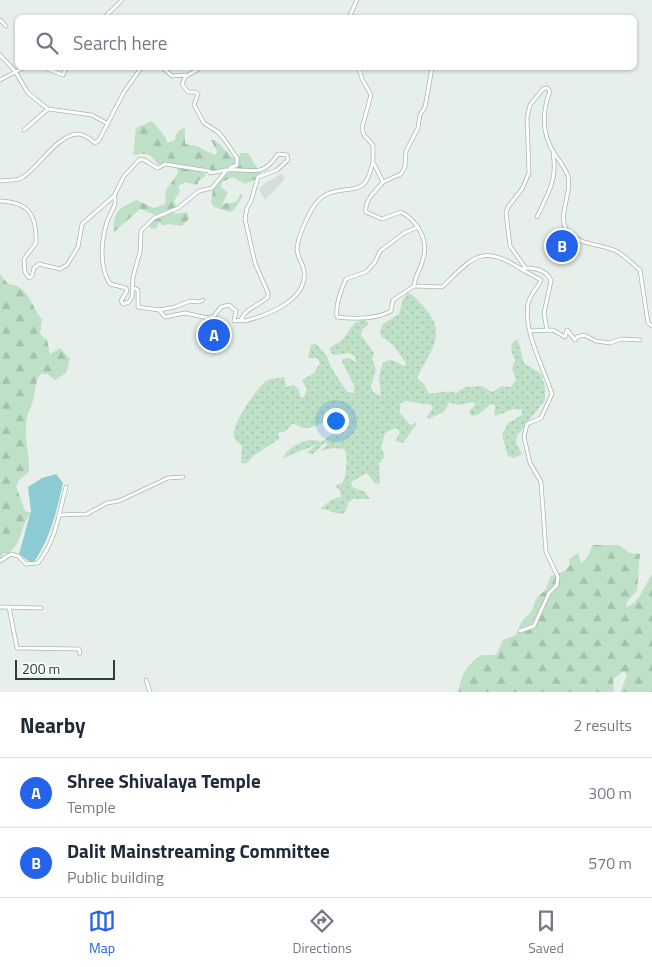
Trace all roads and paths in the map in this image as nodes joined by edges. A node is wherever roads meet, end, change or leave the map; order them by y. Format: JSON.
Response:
{"nodes":[{"id":1,"x":122,"y":0,"type":"edge"},
{"id":2,"x":357,"y":0,"type":"edge"},
{"id":3,"x":107,"y":15,"type":"edge"},
{"id":4,"x":350,"y":15,"type":"edge"},
{"id":5,"x":0,"y":20,"type":"edge"},
{"id":6,"x":6,"y":26,"type":"dead end"},
{"id":7,"x":0,"y":55,"type":"edge"},
{"id":8,"x":50,"y":70,"type":"edge"},
{"id":9,"x":65,"y":70,"type":"edge"},
{"id":10,"x":139,"y":70,"type":"edge"},
{"id":11,"x":164,"y":70,"type":"edge"},
{"id":12,"x":197,"y":70,"type":"edge"},
{"id":13,"x":360,"y":70,"type":"edge"},
{"id":14,"x":432,"y":70,"type":"edge"},
{"id":15,"x":15,"y":71,"type":"junction"},
{"id":16,"x":185,"y":77,"type":"junction"},
{"id":17,"x":0,"y":80,"type":"edge"},
{"id":18,"x":48,"y":109,"type":"junction"},
{"id":19,"x":108,"y":124,"type":"junction"},
{"id":20,"x":24,"y":130,"type":"dead end"},
{"id":21,"x":553,"y":151,"type":"junction"},
{"id":22,"x":373,"y":162,"type":"junction"},
{"id":23,"x":227,"y":170,"type":"junction"},
{"id":24,"x":209,"y":171,"type":"junction"},
{"id":25,"x":0,"y":180,"type":"edge"},
{"id":26,"x":383,"y":182,"type":"junction"},
{"id":27,"x":114,"y":196,"type":"junction"},
{"id":28,"x":0,"y":201,"type":"edge"},
{"id":29,"x":537,"y":218,"type":"dead end"},
{"id":30,"x":418,"y":227,"type":"junction"},
{"id":31,"x":523,"y":268,"type":"junction"},
{"id":32,"x":414,"y":286,"type":"junction"},
{"id":33,"x":132,"y":287,"type":"junction"},
{"id":34,"x":203,"y":300,"type":"dead end"},
{"id":35,"x":159,"y":310,"type":"junction"},
{"id":36,"x":241,"y":320,"type":"junction"},
{"id":37,"x":652,"y":326,"type":"edge"},
{"id":38,"x":547,"y":330,"type":"junction"},
{"id":39,"x":530,"y":331,"type":"junction"},
{"id":40,"x":640,"y":340,"type":"dead end"},
{"id":41,"x":183,"y":477,"type":"dead end"},
{"id":42,"x":66,"y":487,"type":"dead end"},
{"id":43,"x":59,"y":515,"type":"junction"},
{"id":44,"x":0,"y":561,"type":"edge"},
{"id":45,"x":0,"y":607,"type":"edge"},
{"id":46,"x":9,"y":607,"type":"junction"},
{"id":47,"x":41,"y":608,"type":"dead end"},
{"id":48,"x":520,"y":631,"type":"dead end"},
{"id":49,"x":80,"y":654,"type":"dead end"},
{"id":50,"x":146,"y":680,"type":"dead end"},
{"id":51,"x":150,"y":692,"type":"edge"}],
"edges":[{"from":1,"to":3,"type":"street"},
{"from":2,"to":4,"type":"street"},
{"from":5,"to":6,"type":"street"},
{"from":7,"to":15,"type":"street"},
{"from":8,"to":9,"type":"street"},
{"from":10,"to":19,"type":"street"},
{"from":11,"to":16,"type":"street"},
{"from":12,"to":16,"type":"street"},
{"from":13,"to":22,"type":"street"},
{"from":14,"to":26,"type":"street"},
{"from":15,"to":17,"type":"street"},
{"from":15,"to":18,"type":"street"},
{"from":16,"to":24,"type":"street"},
{"from":18,"to":19,"type":"street"},
{"from":18,"to":20,"type":"street"},
{"from":19,"to":25,"type":"street"},
{"from":21,"to":29,"type":"street"},
{"from":21,"to":31,"type":"street"},
{"from":21,"to":37,"type":"street"},
{"from":22,"to":26,"type":"street"},
{"from":22,"to":36,"type":"street"},
{"from":23,"to":24,"type":"street"},
{"from":23,"to":33,"type":"street"},
{"from":23,"to":36,"type":"street"},
{"from":24,"to":27,"type":"street"},
{"from":26,"to":30,"type":"street"},
{"from":27,"to":28,"type":"street"},
{"from":27,"to":33,"type":"street"},
{"from":30,"to":32,"type":"street"},
{"from":30,"to":32,"type":"street"},
{"from":31,"to":32,"type":"street"},
{"from":31,"to":38,"type":"street"},
{"from":31,"to":39,"type":"street"},
{"from":33,"to":35,"type":"street"},
{"from":34,"to":35,"type":"street"},
{"from":35,"to":36,"type":"street"},
{"from":38,"to":39,"type":"street"},
{"from":38,"to":40,"type":"street"},
{"from":39,"to":48,"type":"street"},
{"from":41,"to":43,"type":"street"},
{"from":42,"to":43,"type":"street"},
{"from":43,"to":44,"type":"street"},
{"from":45,"to":46,"type":"street"},
{"from":46,"to":47,"type":"street"},
{"from":46,"to":49,"type":"street"},
{"from":50,"to":51,"type":"street"}]}
